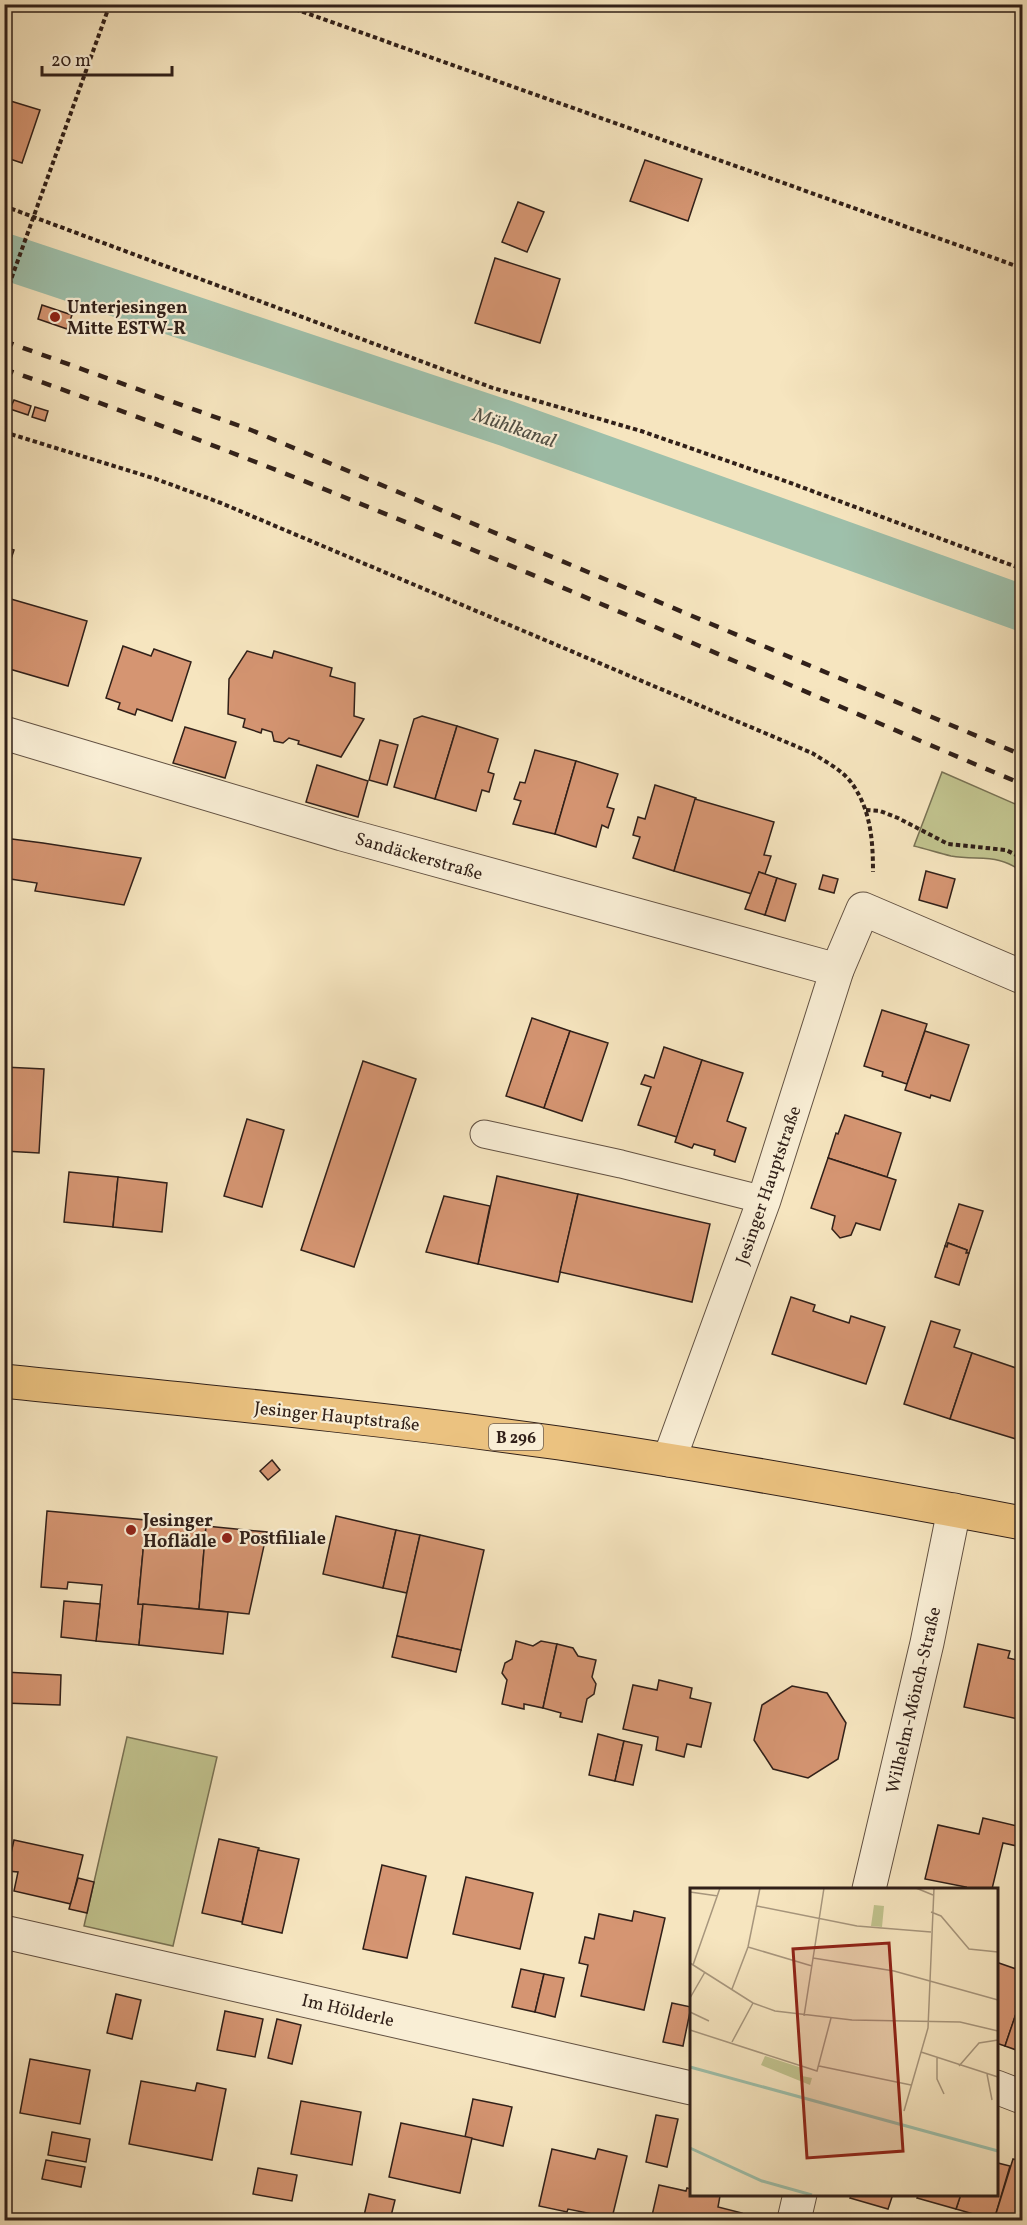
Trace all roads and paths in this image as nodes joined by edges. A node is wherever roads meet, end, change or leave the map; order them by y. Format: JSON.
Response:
{"nodes":[{"id":1,"x":110,"y":4,"type":"edge"},
{"id":2,"x":280,"y":4,"type":"edge"},
{"id":3,"x":4,"y":206,"type":"edge"},
{"id":4,"x":34,"y":217,"type":"junction"},
{"id":5,"x":1023,"y":268,"type":"edge"},
{"id":6,"x":4,"y":299,"type":"edge"},
{"id":7,"x":4,"y":432,"type":"edge"},
{"id":8,"x":1023,"y":569,"type":"edge"},
{"id":9,"x":4,"y":733,"type":"edge"},
{"id":10,"x":866,"y":810,"type":"junction"},
{"id":11,"x":1023,"y":858,"type":"edge"},
{"id":12,"x":863,"y":909,"type":"junction"},
{"id":13,"x":837,"y":970,"type":"junction"},
{"id":14,"x":1023,"y":977,"type":"edge"},
{"id":15,"x":484,"y":1134,"type":"dead end"},
{"id":16,"x":764,"y":1200,"type":"junction"},
{"id":17,"x":4,"y":1381,"type":"edge"},
{"id":18,"x":669,"y":1460,"type":"junction"},
{"id":19,"x":954,"y":1510,"type":"junction"},
{"id":20,"x":1023,"y":1523,"type":"edge"},
{"id":21,"x":870,"y":1888,"type":"edge"},
{"id":22,"x":4,"y":1932,"type":"edge"},
{"id":23,"x":997,"y":2087,"type":"edge"},
{"id":24,"x":690,"y":2088,"type":"edge"},
{"id":25,"x":1023,"y":2097,"type":"edge"},
{"id":26,"x":800,"y":2195,"type":"edge"},
{"id":27,"x":794,"y":2220,"type":"edge"}],
"edges":[{"from":1,"to":4,"type":"path"},
{"from":2,"to":5,"type":"path"},
{"from":3,"to":4,"type":"path"},
{"from":4,"to":6,"type":"path"},
{"from":4,"to":8,"type":"path"},
{"from":7,"to":10,"type":"path"},
{"from":9,"to":13,"type":"street","name":"Sandäckerstraße"},
{"from":10,"to":11,"type":"path"},
{"from":10,"to":12,"type":"path"},
{"from":12,"to":13,"type":"street","name":"Jesinger Hauptstraße"},
{"from":12,"to":14,"type":"street"},
{"from":13,"to":16,"type":"street","name":"Jesinger Hauptstraße"},
{"from":15,"to":16,"type":"lane"},
{"from":16,"to":18,"type":"street","name":"Jesinger Hauptstraße"},
{"from":17,"to":18,"type":"main road","name":"Jesinger Hauptstraße","number":"B 296"},
{"from":18,"to":19,"type":"main road","name":"Jesinger Hauptstraße","number":"B 296"},
{"from":19,"to":20,"type":"main road","name":"Jesinger Hauptstraße","number":"B 296"},
{"from":19,"to":21,"type":"street","name":"Wilhelm-Mönch-Straße"},
{"from":22,"to":24,"type":"street","name":"Im Hölderle"},
{"from":23,"to":25,"type":"street"},
{"from":26,"to":27,"type":"street"}]}
